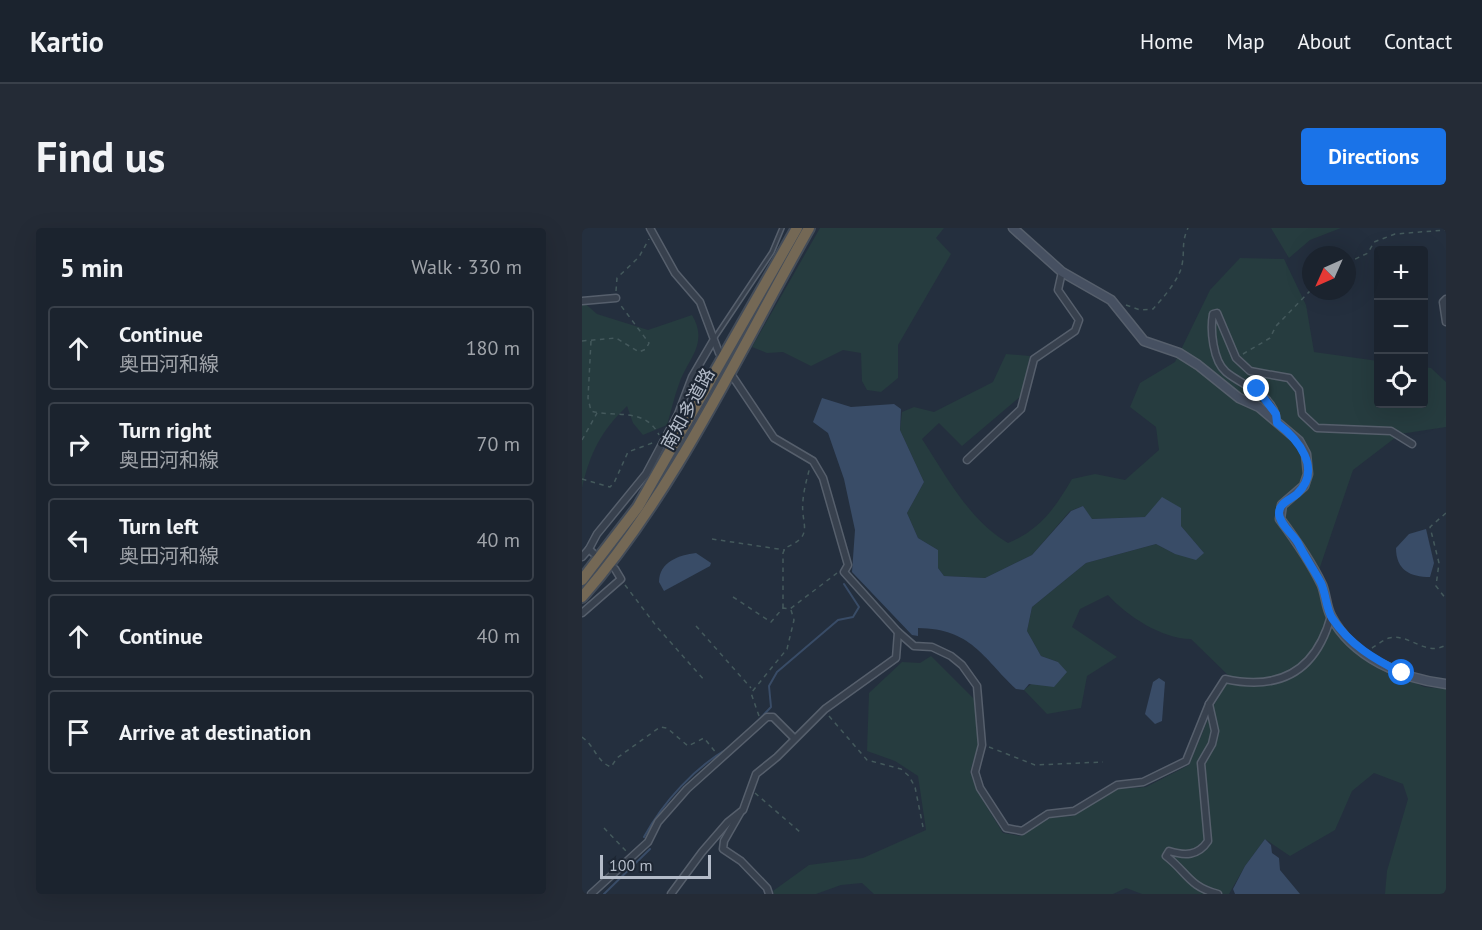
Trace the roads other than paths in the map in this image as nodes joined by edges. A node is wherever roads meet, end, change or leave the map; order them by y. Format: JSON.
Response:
{"nodes":[{"id":1,"x":782,"y":228,"type":"edge"},
{"id":2,"x":797,"y":228,"type":"edge"},
{"id":3,"x":808,"y":228,"type":"edge"},
{"id":4,"x":1013,"y":228,"type":"edge"},
{"id":5,"x":651,"y":231,"type":"edge"},
{"id":6,"x":1062,"y":272,"type":"junction"},
{"id":7,"x":616,"y":297,"type":"road end"},
{"id":8,"x":1446,"y":299,"type":"edge"},
{"id":9,"x":582,"y":301,"type":"edge"},
{"id":10,"x":1446,"y":322,"type":"edge"},
{"id":11,"x":713,"y":341,"type":"junction"},
{"id":12,"x":719,"y":353,"type":"dead end"},
{"id":13,"x":733,"y":378,"type":"dead end"},
{"id":14,"x":1277,"y":423,"type":"junction"},
{"id":15,"x":1412,"y":444,"type":"dead end"},
{"id":16,"x":967,"y":460,"type":"dead end"},
{"id":17,"x":582,"y":557,"type":"edge"},
{"id":18,"x":615,"y":569,"type":"dead end"},
{"id":19,"x":582,"y":580,"type":"edge"},
{"id":20,"x":582,"y":597,"type":"edge"},
{"id":21,"x":582,"y":613,"type":"edge"},
{"id":22,"x":1331,"y":616,"type":"junction"},
{"id":23,"x":898,"y":632,"type":"junction"},
{"id":24,"x":1446,"y":684,"type":"edge"},
{"id":25,"x":1209,"y":704,"type":"junction"},
{"id":26,"x":794,"y":738,"type":"junction"},
{"id":27,"x":740,"y":813,"type":"junction"},
{"id":28,"x":591,"y":894,"type":"edge"},
{"id":29,"x":671,"y":894,"type":"edge"},
{"id":30,"x":769,"y":894,"type":"edge"},
{"id":31,"x":1218,"y":894,"type":"edge"}],
"edges":[{"from":1,"to":11,"type":"lane"},
{"from":2,"to":19,"type":"highway","name":"南知多道路"},
{"from":3,"to":20,"type":"highway","name":"南知多道路"},
{"from":4,"to":6,"type":"main road"},
{"from":5,"to":11,"type":"street"},
{"from":6,"to":14,"type":"main road"},
{"from":6,"to":16,"type":"street"},
{"from":7,"to":9,"type":"street"},
{"from":8,"to":10,"type":"street"},
{"from":11,"to":12,"type":"street"},
{"from":11,"to":17,"type":"street"},
{"from":13,"to":23,"type":"street"},
{"from":14,"to":15,"type":"street"},
{"from":14,"to":22,"type":"main road"},
{"from":18,"to":21,"type":"street"},
{"from":22,"to":24,"type":"main road"},
{"from":22,"to":25,"type":"street"},
{"from":23,"to":25,"type":"street"},
{"from":23,"to":26,"type":"street"},
{"from":25,"to":31,"type":"street"},
{"from":26,"to":27,"type":"street"},
{"from":26,"to":28,"type":"street"},
{"from":27,"to":29,"type":"street"},
{"from":27,"to":30,"type":"street"}]}
